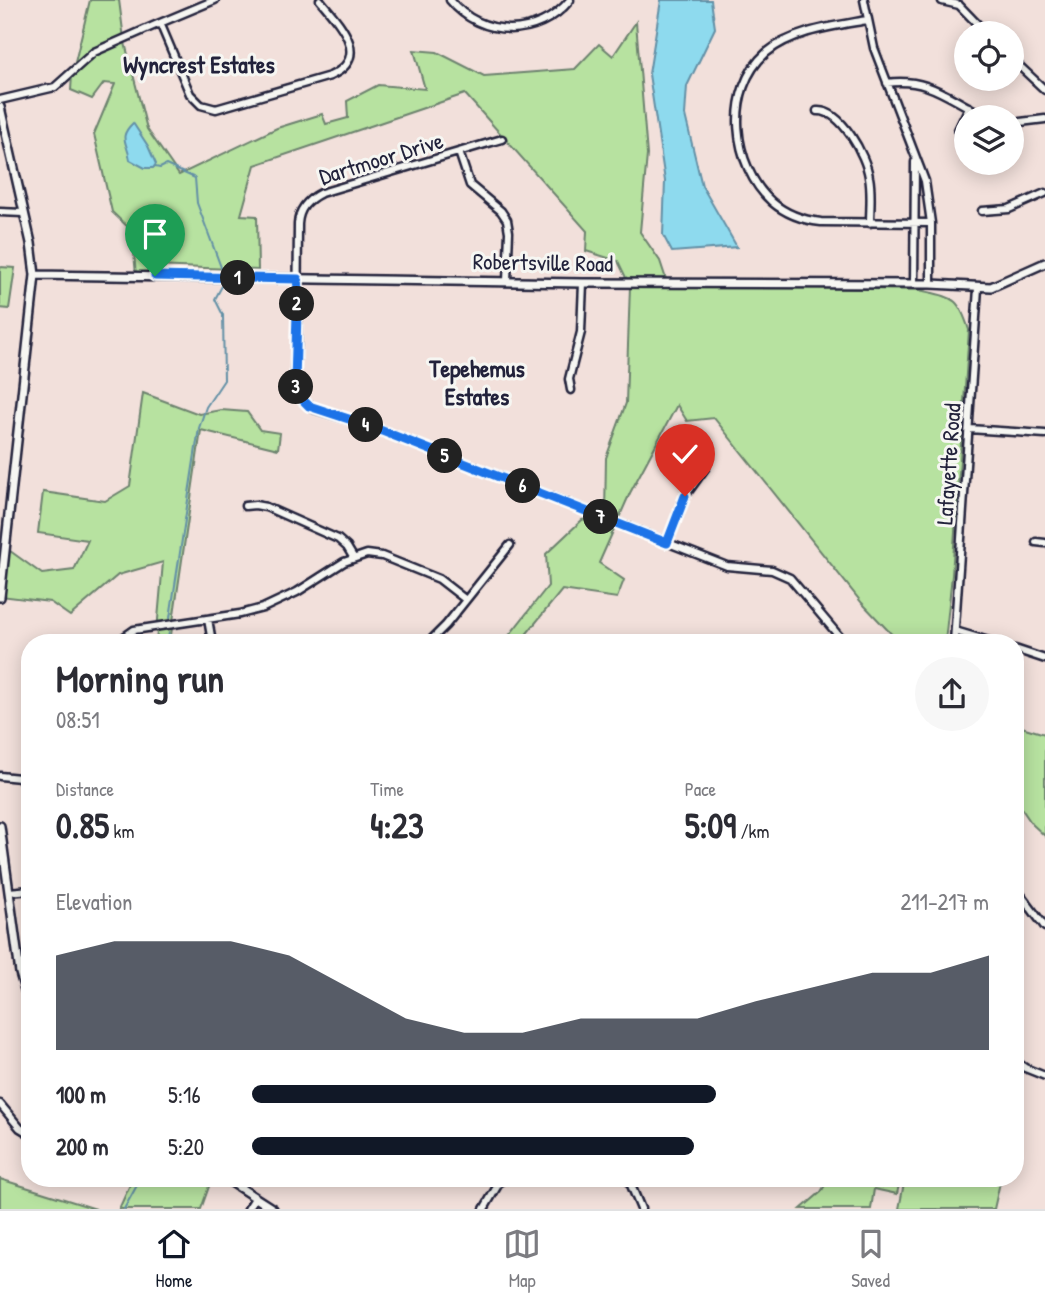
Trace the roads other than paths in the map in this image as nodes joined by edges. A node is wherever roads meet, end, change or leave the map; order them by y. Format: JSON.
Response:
{"nodes":[{"id":1,"x":215,"y":0,"type":"edge"},
{"id":2,"x":320,"y":0,"type":"edge"},
{"id":3,"x":450,"y":0,"type":"edge"},
{"id":4,"x":570,"y":0,"type":"edge"},
{"id":5,"x":864,"y":0,"type":"edge"},
{"id":6,"x":942,"y":1,"type":"edge"},
{"id":7,"x":867,"y":20,"type":"junction"},
{"id":8,"x":974,"y":21,"type":"edge"},
{"id":9,"x":160,"y":23,"type":"junction"},
{"id":10,"x":1024,"y":70,"type":"edge"},
{"id":11,"x":887,"y":83,"type":"junction"},
{"id":12,"x":1045,"y":90,"type":"edge"},
{"id":13,"x":0,"y":100,"type":"edge"},
{"id":14,"x":965,"y":105,"type":"edge"},
{"id":15,"x":0,"y":107,"type":"edge"},
{"id":16,"x":817,"y":111,"type":"dead end"},
{"id":17,"x":1045,"y":119,"type":"edge"},
{"id":18,"x":1024,"y":122,"type":"edge"},
{"id":19,"x":502,"y":139,"type":"dead end"},
{"id":20,"x":913,"y":149,"type":"junction"},
{"id":21,"x":459,"y":152,"type":"junction"},
{"id":22,"x":1045,"y":194,"type":"edge"},
{"id":23,"x":982,"y":211,"type":"dead end"},
{"id":24,"x":0,"y":212,"type":"edge"},
{"id":25,"x":23,"y":213,"type":"junction"},
{"id":26,"x":870,"y":223,"type":"junction"},
{"id":27,"x":916,"y":223,"type":"junction"},
{"id":28,"x":931,"y":223,"type":"junction"},
{"id":29,"x":1045,"y":263,"type":"edge"},
{"id":30,"x":35,"y":275,"type":"junction"},
{"id":31,"x":298,"y":279,"type":"junction"},
{"id":32,"x":508,"y":281,"type":"junction"},
{"id":33,"x":583,"y":283,"type":"junction"},
{"id":34,"x":915,"y":284,"type":"junction"},
{"id":35,"x":931,"y":284,"type":"junction"},
{"id":36,"x":978,"y":288,"type":"junction"},
{"id":37,"x":571,"y":390,"type":"dead end"},
{"id":38,"x":968,"y":429,"type":"junction"},
{"id":39,"x":1045,"y":434,"type":"edge"},
{"id":40,"x":706,"y":467,"type":"dead end"},
{"id":41,"x":244,"y":506,"type":"dead end"},
{"id":42,"x":1036,"y":542,"type":"dead end"},
{"id":43,"x":667,"y":543,"type":"junction"},
{"id":44,"x":1045,"y":543,"type":"edge"},
{"id":45,"x":510,"y":545,"type":"dead end"},
{"id":46,"x":353,"y":557,"type":"junction"},
{"id":47,"x":0,"y":597,"type":"edge"},
{"id":48,"x":466,"y":600,"type":"junction"},
{"id":49,"x":208,"y":619,"type":"junction"},
{"id":50,"x":955,"y":631,"type":"junction"},
{"id":51,"x":125,"y":634,"type":"edge"},
{"id":52,"x":211,"y":634,"type":"edge"},
{"id":53,"x":436,"y":634,"type":"edge"},
{"id":54,"x":838,"y":634,"type":"edge"},
{"id":55,"x":955,"y":634,"type":"edge"},
{"id":56,"x":965,"y":634,"type":"edge"},
{"id":57,"x":1024,"y":652,"type":"edge"},
{"id":58,"x":1045,"y":659,"type":"edge"},
{"id":59,"x":0,"y":776,"type":"edge"},
{"id":60,"x":21,"y":778,"type":"edge"},
{"id":61,"x":0,"y":826,"type":"edge"},
{"id":62,"x":21,"y":891,"type":"edge"},
{"id":63,"x":9,"y":892,"type":"junction"},
{"id":64,"x":1024,"y":899,"type":"edge"},
{"id":65,"x":1045,"y":927,"type":"edge"},
{"id":66,"x":21,"y":976,"type":"edge"},
{"id":67,"x":1024,"y":1068,"type":"edge"},
{"id":68,"x":1045,"y":1076,"type":"edge"},
{"id":69,"x":0,"y":1104,"type":"edge"},
{"id":70,"x":21,"y":1129,"type":"edge"},
{"id":71,"x":239,"y":1187,"type":"edge"},
{"id":72,"x":497,"y":1187,"type":"edge"},
{"id":73,"x":632,"y":1187,"type":"edge"},
{"id":74,"x":256,"y":1198,"type":"junction"},
{"id":75,"x":248,"y":1209,"type":"edge"},
{"id":76,"x":274,"y":1209,"type":"edge"},
{"id":77,"x":484,"y":1209,"type":"edge"},
{"id":78,"x":641,"y":1209,"type":"edge"}],
"edges":[{"from":1,"to":9,"type":"street"},
{"from":2,"to":9,"type":"street"},
{"from":3,"to":4,"type":"street"},
{"from":5,"to":7,"type":"street"},
{"from":6,"to":8,"type":"street"},
{"from":7,"to":11,"type":"street"},
{"from":7,"to":26,"type":"street"},
{"from":9,"to":13,"type":"street"},
{"from":10,"to":12,"type":"street"},
{"from":11,"to":14,"type":"street"},
{"from":11,"to":20,"type":"street"},
{"from":15,"to":25,"type":"street"},
{"from":16,"to":26,"type":"street"},
{"from":17,"to":18,"type":"street"},
{"from":19,"to":21,"type":"street","name":"Dartmoor Drive"},
{"from":20,"to":27,"type":"street"},
{"from":20,"to":28,"type":"street"},
{"from":21,"to":31,"type":"street","name":"Dartmoor Drive"},
{"from":21,"to":32,"type":"street"},
{"from":22,"to":23,"type":"street"},
{"from":24,"to":25,"type":"street"},
{"from":25,"to":30,"type":"street"},
{"from":26,"to":27,"type":"street"},
{"from":27,"to":28,"type":"street"},
{"from":27,"to":34,"type":"street"},
{"from":28,"to":35,"type":"street"},
{"from":29,"to":36,"type":"street","name":"Robertsville Road"},
{"from":30,"to":31,"type":"street","name":"Robertsville Road"},
{"from":30,"to":47,"type":"street"},
{"from":31,"to":32,"type":"street","name":"Robertsville Road"},
{"from":31,"to":43,"type":"street","name":"Dartmoor Drive"},
{"from":32,"to":33,"type":"street","name":"Robertsville Road"},
{"from":33,"to":34,"type":"street","name":"Robertsville Road"},
{"from":33,"to":37,"type":"street"},
{"from":34,"to":35,"type":"street","name":"Robertsville Road"},
{"from":35,"to":36,"type":"street","name":"Robertsville Road"},
{"from":36,"to":38,"type":"street","name":"Lafayette Road"},
{"from":38,"to":39,"type":"street"},
{"from":38,"to":50,"type":"street","name":"Lafayette Road"},
{"from":40,"to":43,"type":"street"},
{"from":41,"to":46,"type":"street"},
{"from":42,"to":44,"type":"street"},
{"from":43,"to":54,"type":"street","name":"Dartmoor Drive"},
{"from":45,"to":48,"type":"street"},
{"from":46,"to":48,"type":"street"},
{"from":46,"to":49,"type":"street"},
{"from":48,"to":53,"type":"street"},
{"from":49,"to":51,"type":"street"},
{"from":49,"to":52,"type":"street"},
{"from":50,"to":55,"type":"street","name":"Lafayette Road"},
{"from":50,"to":56,"type":"street"},
{"from":57,"to":58,"type":"street"},
{"from":59,"to":60,"type":"street"},
{"from":61,"to":63,"type":"street"},
{"from":62,"to":63,"type":"street"},
{"from":63,"to":66,"type":"street"},
{"from":64,"to":65,"type":"street"},
{"from":67,"to":68,"type":"street"},
{"from":69,"to":70,"type":"street"},
{"from":71,"to":74,"type":"street"},
{"from":72,"to":77,"type":"street"},
{"from":73,"to":78,"type":"street"},
{"from":74,"to":75,"type":"street"},
{"from":74,"to":76,"type":"street"}]}
